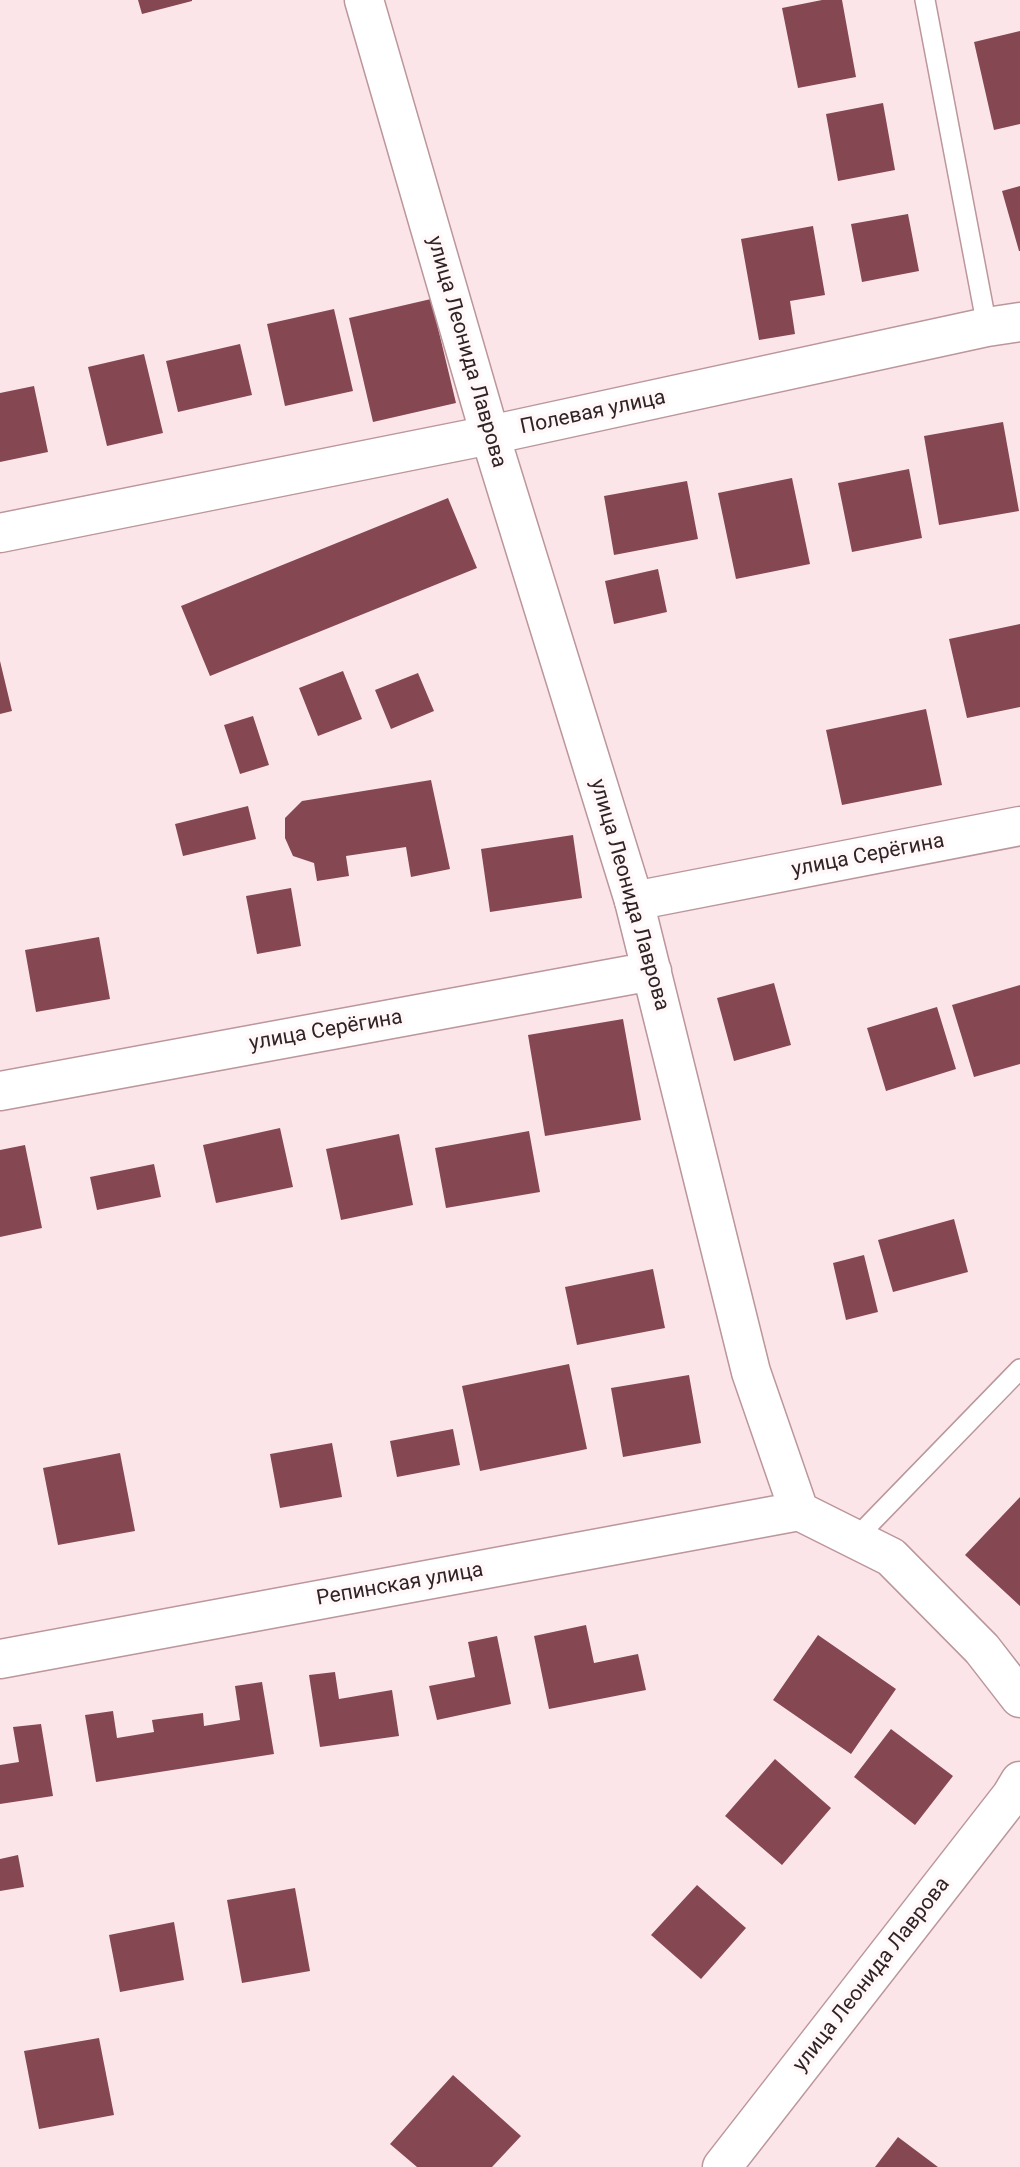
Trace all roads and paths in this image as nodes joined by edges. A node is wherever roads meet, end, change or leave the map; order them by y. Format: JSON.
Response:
{"nodes":[{"id":1,"x":363,"y":0,"type":"edge"},
{"id":2,"x":925,"y":0,"type":"edge"},
{"id":3,"x":1004,"y":324,"type":"edge"},
{"id":4,"x":490,"y":435,"type":"junction"},
{"id":5,"x":0,"y":533,"type":"edge"},
{"id":6,"x":1020,"y":826,"type":"edge"},
{"id":7,"x":634,"y":901,"type":"junction"},
{"id":8,"x":652,"y":971,"type":"junction"},
{"id":9,"x":0,"y":1091,"type":"edge"},
{"id":10,"x":1020,"y":1369,"type":"edge"},
{"id":11,"x":799,"y":1511,"type":"junction"},
{"id":12,"x":855,"y":1539,"type":"junction"},
{"id":13,"x":0,"y":1659,"type":"edge"},
{"id":14,"x":1020,"y":1698,"type":"edge"},
{"id":15,"x":1020,"y":1781,"type":"edge"},
{"id":16,"x":722,"y":2167,"type":"edge"}],
"edges":[{"from":1,"to":4,"type":"street","name":"улица Леонида Лаврова"},
{"from":2,"to":3,"type":"lane"},
{"from":3,"to":4,"type":"street","name":"Полевая улица"},
{"from":4,"to":5,"type":"street","name":"Полевая улица"},
{"from":4,"to":7,"type":"street","name":"улица Леонида Лаврова"},
{"from":6,"to":7,"type":"street","name":"улица Серёгина"},
{"from":7,"to":8,"type":"street","name":"улица Леонида Лаврова"},
{"from":8,"to":9,"type":"street","name":"улица Серёгина"},
{"from":8,"to":11,"type":"street","name":"улица Леонида Лаврова"},
{"from":10,"to":12,"type":"lane"},
{"from":11,"to":12,"type":"street"},
{"from":11,"to":13,"type":"street","name":"Репинская улица"},
{"from":12,"to":14,"type":"street"},
{"from":15,"to":16,"type":"street","name":"улица Леонида Лаврова"}]}
